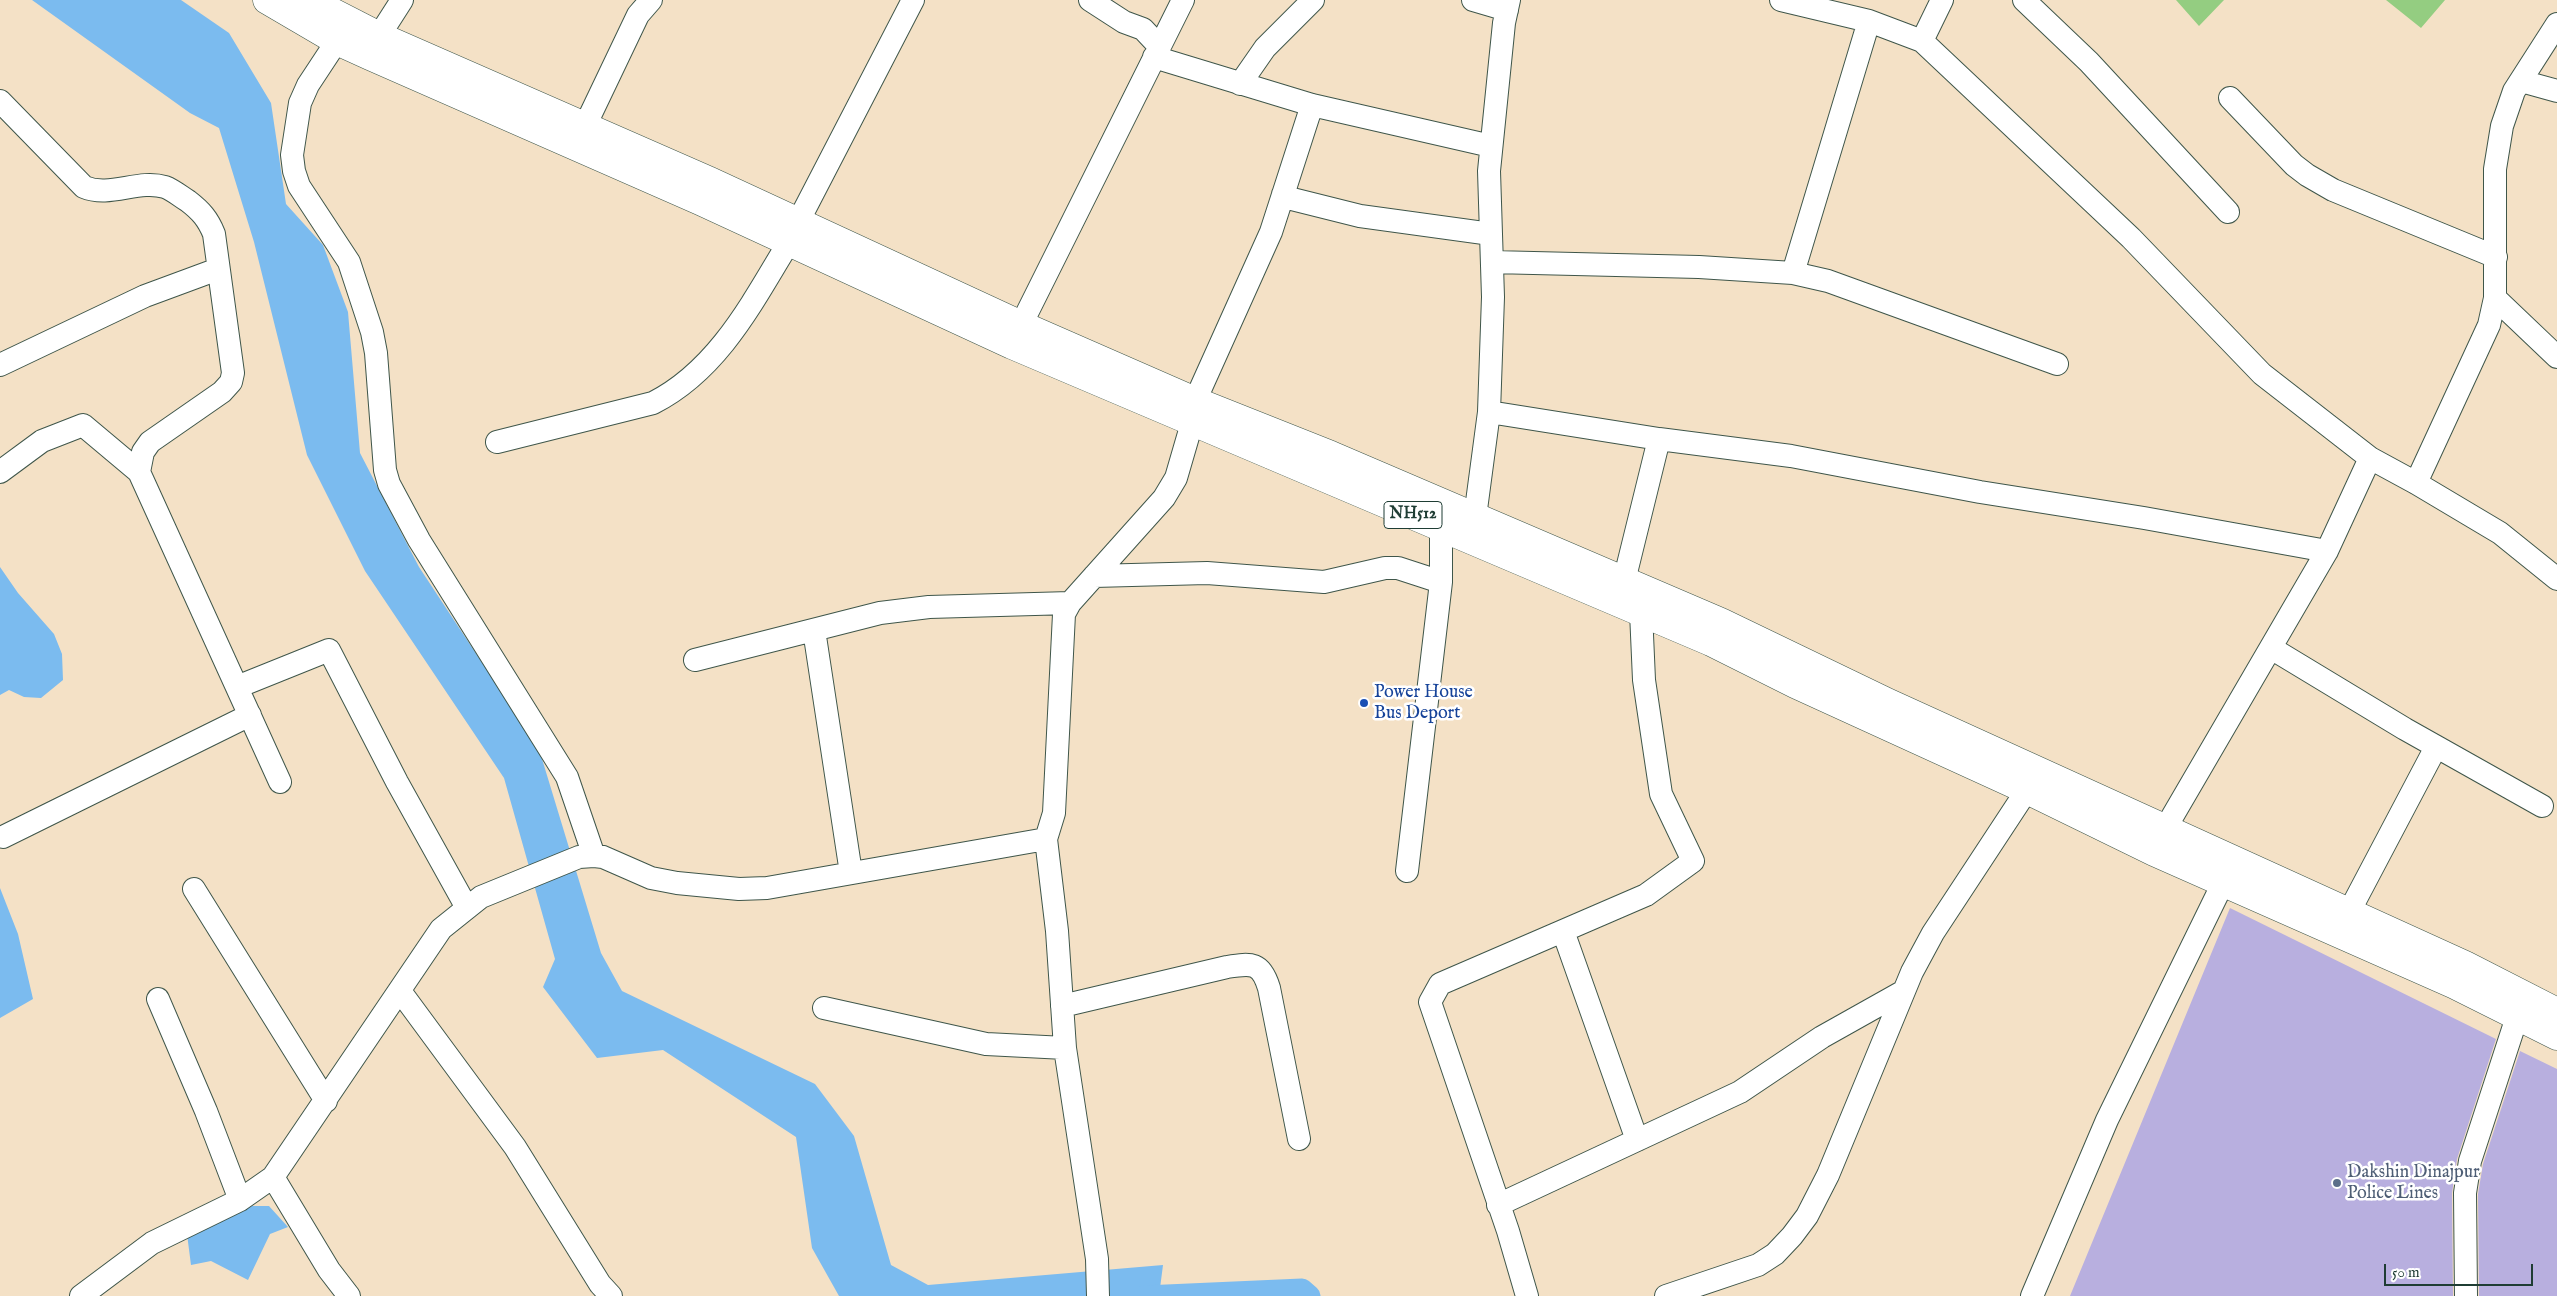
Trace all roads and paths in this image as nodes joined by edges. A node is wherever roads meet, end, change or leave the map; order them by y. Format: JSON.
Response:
{"nodes":[{"id":1,"x":268,"y":0,"type":"edge"},
{"id":2,"x":309,"y":0,"type":"edge"},
{"id":3,"x":402,"y":0,"type":"edge"},
{"id":4,"x":651,"y":0,"type":"edge"},
{"id":5,"x":913,"y":0,"type":"edge"},
{"id":6,"x":1090,"y":0,"type":"edge"},
{"id":7,"x":1183,"y":0,"type":"edge"},
{"id":8,"x":1313,"y":0,"type":"edge"},
{"id":9,"x":1473,"y":0,"type":"edge"},
{"id":10,"x":1781,"y":0,"type":"edge"},
{"id":11,"x":1942,"y":0,"type":"edge"},
{"id":12,"x":2024,"y":0,"type":"edge"},
{"id":13,"x":1508,"y":5,"type":"edge"},
{"id":14,"x":1869,"y":21,"type":"junction"},
{"id":15,"x":2557,"y":24,"type":"edge"},
{"id":16,"x":379,"y":36,"type":"junction"},
{"id":17,"x":337,"y":41,"type":"junction"},
{"id":18,"x":1922,"y":41,"type":"junction"},
{"id":19,"x":1156,"y":51,"type":"junction"},
{"id":20,"x":2520,"y":81,"type":"junction"},
{"id":21,"x":1240,"y":84,"type":"junction"},
{"id":22,"x":2557,"y":91,"type":"edge"},
{"id":23,"x":2230,"y":98,"type":"dead end"},
{"id":24,"x":0,"y":101,"type":"edge"},
{"id":25,"x":1312,"y":106,"type":"junction"},
{"id":26,"x":585,"y":126,"type":"junction"},
{"id":27,"x":1492,"y":146,"type":"junction"},
{"id":28,"x":1283,"y":194,"type":"junction"},
{"id":29,"x":2228,"y":212,"type":"dead end"},
{"id":30,"x":794,"y":232,"type":"junction"},
{"id":31,"x":1491,"y":234,"type":"junction"},
{"id":32,"x":2496,"y":258,"type":"junction"},
{"id":33,"x":1492,"y":262,"type":"junction"},
{"id":34,"x":218,"y":269,"type":"junction"},
{"id":35,"x":1793,"y":273,"type":"junction"},
{"id":36,"x":2495,"y":298,"type":"junction"},
{"id":37,"x":1021,"y":325,"type":"junction"},
{"id":38,"x":2557,"y":357,"type":"edge"},
{"id":39,"x":2057,"y":364,"type":"dead end"},
{"id":40,"x":0,"y":365,"type":"edge"},
{"id":41,"x":1194,"y":412,"type":"junction"},
{"id":42,"x":1489,"y":412,"type":"junction"},
{"id":43,"x":1659,"y":439,"type":"junction"},
{"id":44,"x":497,"y":442,"type":"dead end"},
{"id":45,"x":2370,"y":458,"type":"junction"},
{"id":46,"x":0,"y":472,"type":"edge"},
{"id":47,"x":139,"y":472,"type":"junction"},
{"id":48,"x":2416,"y":483,"type":"junction"},
{"id":49,"x":1475,"y":517,"type":"junction"},
{"id":50,"x":1441,"y":527,"type":"junction"},
{"id":51,"x":2327,"y":551,"type":"junction"},
{"id":52,"x":1094,"y":576,"type":"junction"},
{"id":53,"x":2557,"y":579,"type":"edge"},
{"id":54,"x":1624,"y":581,"type":"junction"},
{"id":55,"x":1441,"y":582,"type":"junction"},
{"id":56,"x":1647,"y":602,"type":"junction"},
{"id":57,"x":1070,"y":603,"type":"junction"},
{"id":58,"x":814,"y":630,"type":"junction"},
{"id":59,"x":2271,"y":648,"type":"junction"},
{"id":60,"x":695,"y":660,"type":"dead end"},
{"id":61,"x":237,"y":687,"type":"junction"},
{"id":62,"x":250,"y":715,"type":"junction"},
{"id":63,"x":2436,"y":747,"type":"junction"},
{"id":64,"x":280,"y":782,"type":"dead end"},
{"id":65,"x":2027,"y":790,"type":"junction"},
{"id":66,"x":2542,"y":806,"type":"dead end"},
{"id":67,"x":2165,"y":830,"type":"junction"},
{"id":68,"x":3,"y":837,"type":"dead end"},
{"id":69,"x":1046,"y":839,"type":"junction"},
{"id":70,"x":586,"y":857,"type":"junction"},
{"id":71,"x":1407,"y":872,"type":"dead end"},
{"id":72,"x":851,"y":874,"type":"junction"},
{"id":73,"x":2223,"y":883,"type":"junction"},
{"id":74,"x":194,"y":889,"type":"dead end"},
{"id":75,"x":474,"y":902,"type":"junction"},
{"id":76,"x":2349,"y":912,"type":"junction"},
{"id":77,"x":1563,"y":931,"type":"junction"},
{"id":78,"x":400,"y":991,"type":"junction"},
{"id":79,"x":1904,"y":991,"type":"junction"},
{"id":80,"x":158,"y":999,"type":"dead end"},
{"id":81,"x":1062,"y":1006,"type":"junction"},
{"id":82,"x":824,"y":1008,"type":"dead end"},
{"id":83,"x":2557,"y":1012,"type":"edge"},
{"id":84,"x":2518,"y":1017,"type":"junction"},
{"id":85,"x":2557,"y":1036,"type":"edge"},
{"id":86,"x":1066,"y":1048,"type":"junction"},
{"id":87,"x":326,"y":1101,"type":"junction"},
{"id":88,"x":1299,"y":1139,"type":"dead end"},
{"id":89,"x":1637,"y":1140,"type":"junction"},
{"id":90,"x":273,"y":1177,"type":"junction"},
{"id":91,"x":240,"y":1200,"type":"junction"},
{"id":92,"x":1498,"y":1205,"type":"junction"},
{"id":93,"x":81,"y":1296,"type":"edge"},
{"id":94,"x":349,"y":1296,"type":"edge"},
{"id":95,"x":611,"y":1296,"type":"edge"},
{"id":96,"x":1098,"y":1296,"type":"edge"},
{"id":97,"x":1527,"y":1296,"type":"edge"},
{"id":98,"x":1666,"y":1296,"type":"edge"},
{"id":99,"x":2032,"y":1296,"type":"edge"},
{"id":100,"x":2466,"y":1296,"type":"edge"}],
"edges":[{"from":1,"to":17,"type":"highway","number":"NH512"},
{"from":2,"to":16,"type":"highway","number":"NH512"},
{"from":3,"to":16,"type":"street"},
{"from":4,"to":26,"type":"street"},
{"from":5,"to":30,"type":"street"},
{"from":6,"to":19,"type":"street"},
{"from":7,"to":19,"type":"street"},
{"from":8,"to":21,"type":"street"},
{"from":9,"to":13,"type":"street"},
{"from":10,"to":14,"type":"street"},
{"from":11,"to":18,"type":"street"},
{"from":12,"to":29,"type":"street"},
{"from":13,"to":27,"type":"street"},
{"from":14,"to":18,"type":"street"},
{"from":14,"to":35,"type":"street"},
{"from":15,"to":20,"type":"street"},
{"from":16,"to":26,"type":"highway","number":"NH512"},
{"from":17,"to":30,"type":"highway","number":"NH512"},
{"from":17,"to":70,"type":"street"},
{"from":18,"to":45,"type":"street"},
{"from":19,"to":21,"type":"street"},
{"from":19,"to":37,"type":"street"},
{"from":20,"to":22,"type":"street"},
{"from":20,"to":32,"type":"street"},
{"from":21,"to":25,"type":"street"},
{"from":23,"to":32,"type":"street"},
{"from":24,"to":34,"type":"street"},
{"from":25,"to":27,"type":"street"},
{"from":25,"to":28,"type":"street"},
{"from":26,"to":30,"type":"highway","number":"NH512"},
{"from":27,"to":31,"type":"street"},
{"from":28,"to":31,"type":"street"},
{"from":28,"to":41,"type":"street"},
{"from":30,"to":37,"type":"highway","number":"NH512"},
{"from":30,"to":41,"type":"highway","number":"NH512"},
{"from":30,"to":44,"type":"street"},
{"from":31,"to":33,"type":"street"},
{"from":32,"to":36,"type":"street"},
{"from":33,"to":35,"type":"street"},
{"from":33,"to":42,"type":"street"},
{"from":34,"to":40,"type":"street"},
{"from":34,"to":47,"type":"street"},
{"from":35,"to":39,"type":"street"},
{"from":36,"to":38,"type":"street"},
{"from":36,"to":48,"type":"street"},
{"from":37,"to":41,"type":"highway","number":"NH512"},
{"from":41,"to":49,"type":"highway","number":"NH512"},
{"from":41,"to":50,"type":"highway","number":"NH512"},
{"from":41,"to":52,"type":"street"},
{"from":42,"to":43,"type":"street"},
{"from":42,"to":49,"type":"street"},
{"from":43,"to":51,"type":"street"},
{"from":43,"to":54,"type":"street"},
{"from":45,"to":48,"type":"street"},
{"from":45,"to":51,"type":"street"},
{"from":46,"to":47,"type":"street"},
{"from":47,"to":61,"type":"street"},
{"from":48,"to":53,"type":"street"},
{"from":49,"to":54,"type":"highway","number":"NH512"},
{"from":50,"to":55,"type":"street"},
{"from":50,"to":56,"type":"highway","number":"NH512"},
{"from":51,"to":59,"type":"street"},
{"from":52,"to":55,"type":"street"},
{"from":52,"to":57,"type":"street"},
{"from":54,"to":56,"type":"highway","number":"NH512"},
{"from":55,"to":71,"type":"street"},
{"from":56,"to":65,"type":"highway","number":"NH512"},
{"from":56,"to":67,"type":"highway","number":"NH512"},
{"from":56,"to":77,"type":"street"},
{"from":57,"to":58,"type":"street"},
{"from":57,"to":69,"type":"street"},
{"from":58,"to":60,"type":"street"},
{"from":58,"to":72,"type":"street"},
{"from":59,"to":63,"type":"street"},
{"from":59,"to":67,"type":"street"},
{"from":61,"to":62,"type":"street"},
{"from":61,"to":75,"type":"street"},
{"from":62,"to":64,"type":"street"},
{"from":62,"to":68,"type":"street"},
{"from":63,"to":66,"type":"street"},
{"from":63,"to":76,"type":"street"},
{"from":65,"to":73,"type":"highway","number":"NH512"},
{"from":65,"to":79,"type":"street"},
{"from":67,"to":76,"type":"highway","number":"NH512"},
{"from":69,"to":72,"type":"street"},
{"from":69,"to":81,"type":"street"},
{"from":70,"to":72,"type":"street"},
{"from":70,"to":75,"type":"street"},
{"from":73,"to":84,"type":"highway","number":"NH512"},
{"from":73,"to":99,"type":"street"},
{"from":74,"to":87,"type":"street"},
{"from":75,"to":78,"type":"street"},
{"from":76,"to":83,"type":"highway","number":"NH512"},
{"from":77,"to":89,"type":"street"},
{"from":77,"to":92,"type":"street"},
{"from":78,"to":87,"type":"street"},
{"from":78,"to":95,"type":"street"},
{"from":79,"to":89,"type":"street"},
{"from":79,"to":98,"type":"street"},
{"from":80,"to":91,"type":"street"},
{"from":81,"to":86,"type":"street"},
{"from":81,"to":88,"type":"street"},
{"from":82,"to":86,"type":"street"},
{"from":84,"to":85,"type":"highway","number":"NH512"},
{"from":84,"to":100,"type":"street"},
{"from":86,"to":96,"type":"street"},
{"from":87,"to":90,"type":"street"},
{"from":89,"to":92,"type":"street"},
{"from":90,"to":91,"type":"street"},
{"from":90,"to":94,"type":"street"},
{"from":91,"to":93,"type":"street"},
{"from":92,"to":97,"type":"street"}]}
